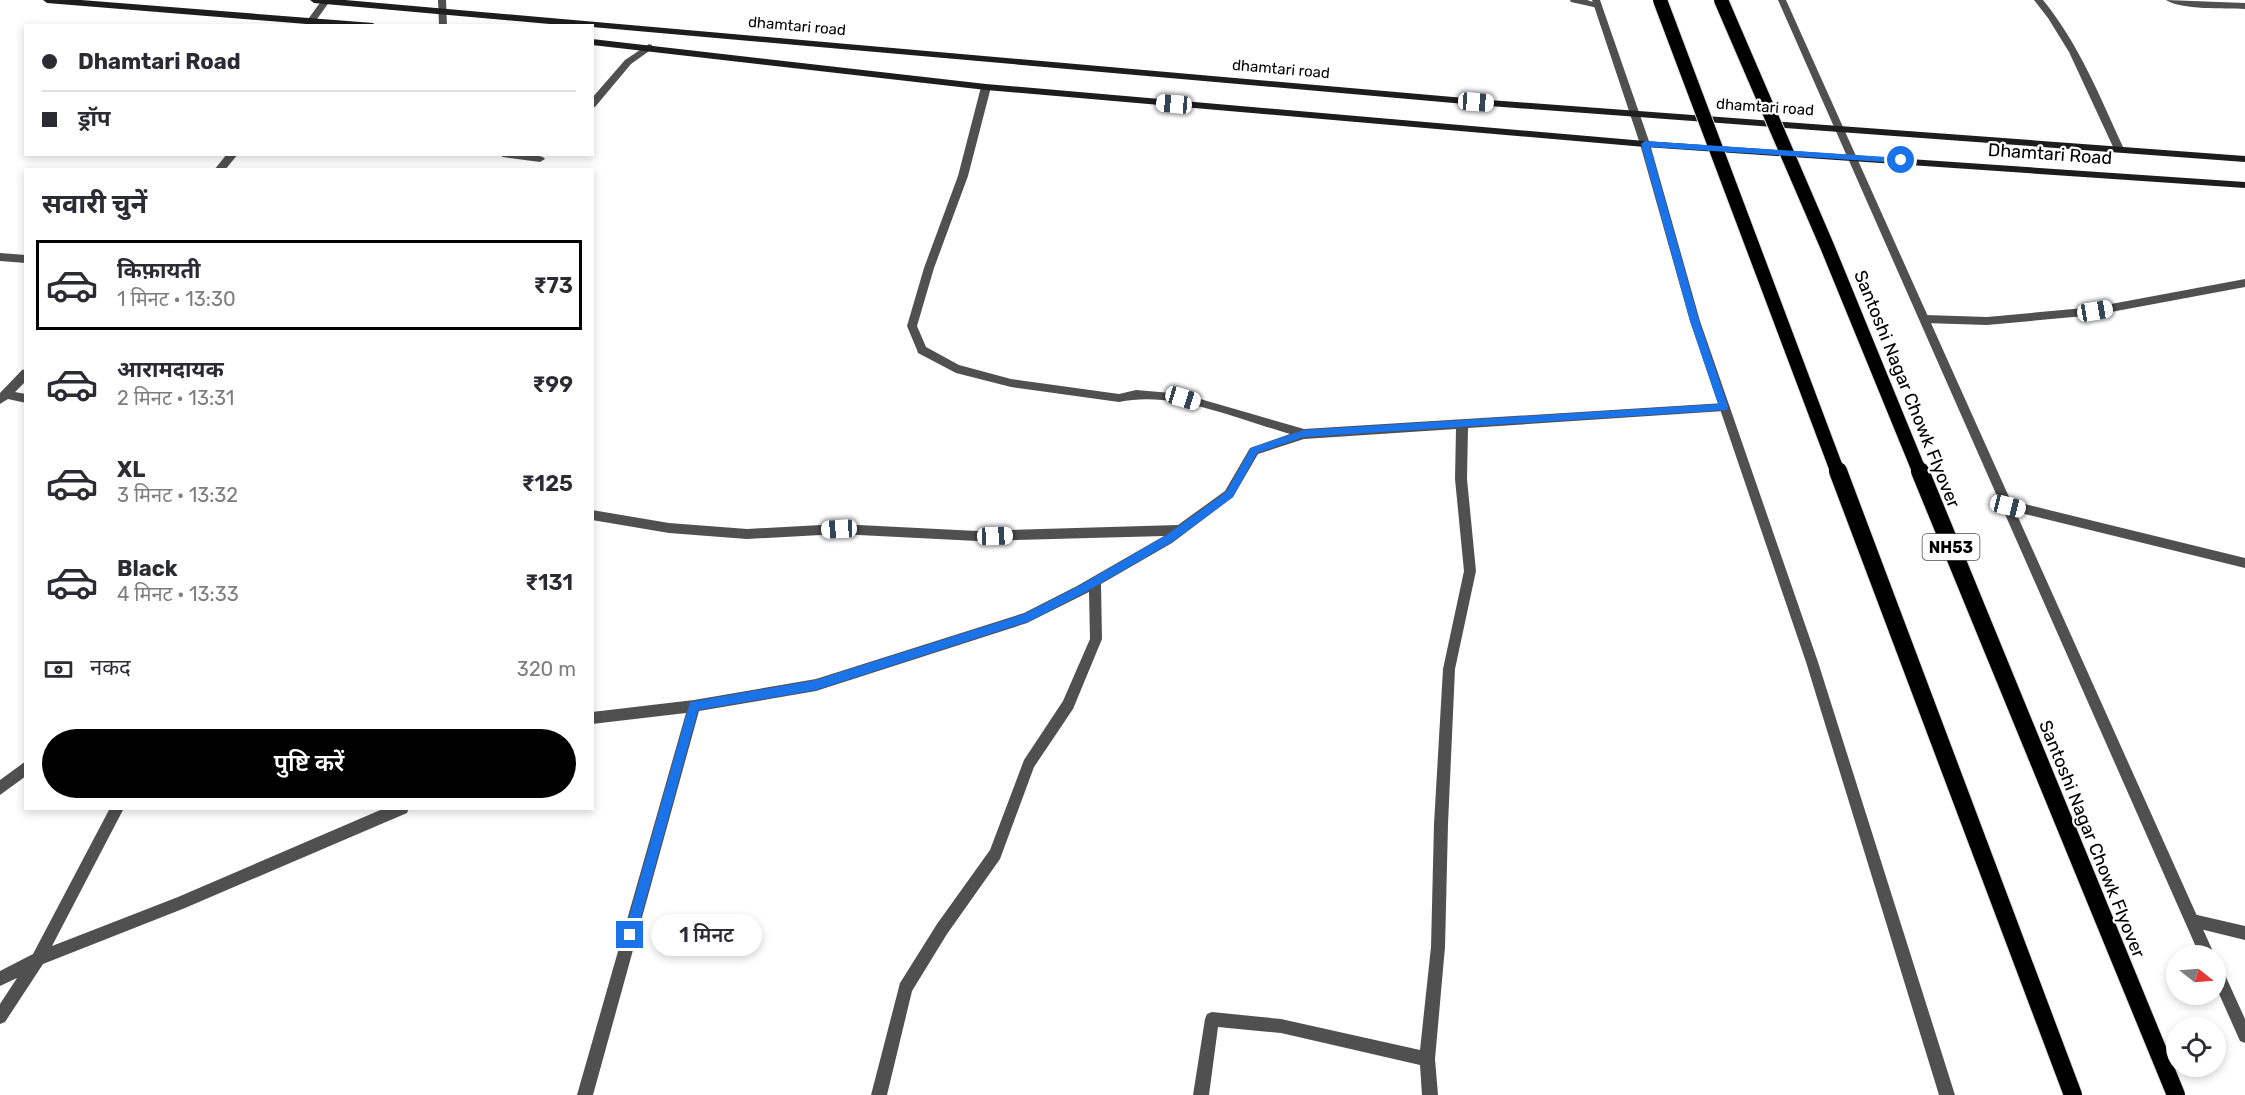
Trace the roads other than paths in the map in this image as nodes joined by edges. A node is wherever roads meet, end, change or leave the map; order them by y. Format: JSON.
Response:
{"nodes":[{"id":1,"x":46,"y":0,"type":"edge"},
{"id":2,"x":314,"y":0,"type":"edge"},
{"id":3,"x":1574,"y":0,"type":"edge"},
{"id":4,"x":1660,"y":0,"type":"edge"},
{"id":5,"x":1721,"y":0,"type":"edge"},
{"id":6,"x":1782,"y":0,"type":"edge"},
{"id":7,"x":2038,"y":0,"type":"edge"},
{"id":8,"x":2170,"y":0,"type":"edge"},
{"id":9,"x":326,"y":1,"type":"edge"},
{"id":10,"x":1597,"y":3,"type":"edge"},
{"id":11,"x":442,"y":5,"type":"edge"},
{"id":12,"x":2245,"y":6,"type":"edge"},
{"id":13,"x":310,"y":23,"type":"edge"},
{"id":14,"x":331,"y":24,"type":"edge"},
{"id":15,"x":443,"y":24,"type":"edge"},
{"id":16,"x":594,"y":42,"type":"edge"},
{"id":17,"x":649,"y":47,"type":"junction"},
{"id":18,"x":986,"y":87,"type":"junction"},
{"id":19,"x":594,"y":103,"type":"edge"},
{"id":20,"x":1635,"y":112,"type":"junction"},
{"id":21,"x":1839,"y":128,"type":"junction"},
{"id":22,"x":1645,"y":144,"type":"junction"},
{"id":23,"x":2118,"y":149,"type":"junction"},
{"id":24,"x":231,"y":156,"type":"edge"},
{"id":25,"x":1854,"y":157,"type":"junction"},
{"id":26,"x":2245,"y":159,"type":"edge"},
{"id":27,"x":221,"y":168,"type":"edge"},
{"id":28,"x":2245,"y":185,"type":"edge"},
{"id":29,"x":0,"y":257,"type":"edge"},
{"id":30,"x":24,"y":259,"type":"edge"},
{"id":31,"x":2245,"y":283,"type":"edge"},
{"id":32,"x":1925,"y":319,"type":"junction"},
{"id":33,"x":24,"y":375,"type":"edge"},
{"id":34,"x":3,"y":397,"type":"edge"},
{"id":35,"x":24,"y":399,"type":"edge"},
{"id":36,"x":1724,"y":407,"type":"junction"},
{"id":37,"x":1462,"y":423,"type":"junction"},
{"id":38,"x":1304,"y":434,"type":"junction"},
{"id":39,"x":2008,"y":506,"type":"junction"},
{"id":40,"x":594,"y":515,"type":"edge"},
{"id":41,"x":1180,"y":530,"type":"junction"},
{"id":42,"x":2245,"y":563,"type":"edge"},
{"id":43,"x":1095,"y":582,"type":"junction"},
{"id":44,"x":694,"y":706,"type":"junction"},
{"id":45,"x":594,"y":718,"type":"edge"},
{"id":46,"x":24,"y":769,"type":"edge"},
{"id":47,"x":0,"y":789,"type":"edge"},
{"id":48,"x":116,"y":810,"type":"edge"},
{"id":49,"x":397,"y":810,"type":"edge"},
{"id":50,"x":2193,"y":921,"type":"junction"},
{"id":51,"x":2245,"y":933,"type":"edge"},
{"id":52,"x":2203,"y":945,"type":"edge"},
{"id":53,"x":38,"y":959,"type":"junction"},
{"id":54,"x":0,"y":980,"type":"edge"},
{"id":55,"x":2226,"y":993,"type":"edge"},
{"id":56,"x":0,"y":1017,"type":"edge"},
{"id":57,"x":2245,"y":1036,"type":"edge"},
{"id":58,"x":1427,"y":1059,"type":"junction"},
{"id":59,"x":585,"y":1095,"type":"edge"},
{"id":60,"x":879,"y":1095,"type":"edge"},
{"id":61,"x":1201,"y":1095,"type":"edge"},
{"id":62,"x":1430,"y":1095,"type":"edge"},
{"id":63,"x":1947,"y":1095,"type":"edge"},
{"id":64,"x":2073,"y":1095,"type":"edge"},
{"id":65,"x":2176,"y":1095,"type":"edge"}],
"edges":[{"from":1,"to":13,"type":"main road"},
{"from":2,"to":9,"type":"main road","name":"dhamtari road"},
{"from":3,"to":10,"type":"street"},
{"from":4,"to":64,"type":"highway","bridge":true},
{"from":5,"to":65,"type":"highway","name":"Santoshi Nagar Chowk Flyover","number":"NH53","bridge":true},
{"from":6,"to":21,"type":"street"},
{"from":7,"to":23,"type":"street"},
{"from":8,"to":12,"type":"street"},
{"from":9,"to":11,"type":"main road","name":"dhamtari road"},
{"from":9,"to":13,"type":"street"},
{"from":10,"to":20,"type":"street"},
{"from":11,"to":15,"type":"street"},
{"from":11,"to":20,"type":"main road","name":"dhamtari road"},
{"from":13,"to":14,"type":"main road"},
{"from":16,"to":17,"type":"main road","name":"Dhamtari Road"},
{"from":17,"to":18,"type":"main road","name":"Dhamtari Road"},
{"from":17,"to":19,"type":"street"},
{"from":18,"to":22,"type":"main road","name":"Dhamtari Road"},
{"from":18,"to":38,"type":"street"},
{"from":20,"to":21,"type":"main road","name":"dhamtari road"},
{"from":20,"to":22,"type":"street"},
{"from":21,"to":23,"type":"main road","name":"dhamtari road"},
{"from":21,"to":25,"type":"street"},
{"from":22,"to":25,"type":"main road","name":"Dhamtari Road"},
{"from":22,"to":36,"type":"street"},
{"from":23,"to":26,"type":"main road","name":"dhamtari road"},
{"from":24,"to":27,"type":"street"},
{"from":25,"to":28,"type":"main road","name":"Dhamtari Road"},
{"from":25,"to":32,"type":"street"},
{"from":29,"to":30,"type":"street"},
{"from":31,"to":32,"type":"street"},
{"from":32,"to":39,"type":"street"},
{"from":33,"to":34,"type":"street"},
{"from":34,"to":35,"type":"street"},
{"from":36,"to":37,"type":"street"},
{"from":36,"to":63,"type":"street"},
{"from":37,"to":38,"type":"street"},
{"from":37,"to":58,"type":"street"},
{"from":38,"to":41,"type":"street"},
{"from":39,"to":42,"type":"street"},
{"from":39,"to":50,"type":"street"},
{"from":40,"to":41,"type":"street"},
{"from":41,"to":43,"type":"street"},
{"from":43,"to":44,"type":"street"},
{"from":43,"to":60,"type":"street"},
{"from":44,"to":45,"type":"street"},
{"from":44,"to":59,"type":"street"},
{"from":46,"to":47,"type":"street"},
{"from":48,"to":53,"type":"street"},
{"from":49,"to":53,"type":"street"},
{"from":50,"to":51,"type":"street"},
{"from":50,"to":52,"type":"street"},
{"from":53,"to":54,"type":"street"},
{"from":53,"to":56,"type":"street"},
{"from":55,"to":57,"type":"street"},
{"from":58,"to":61,"type":"street"},
{"from":58,"to":62,"type":"street"}]}
